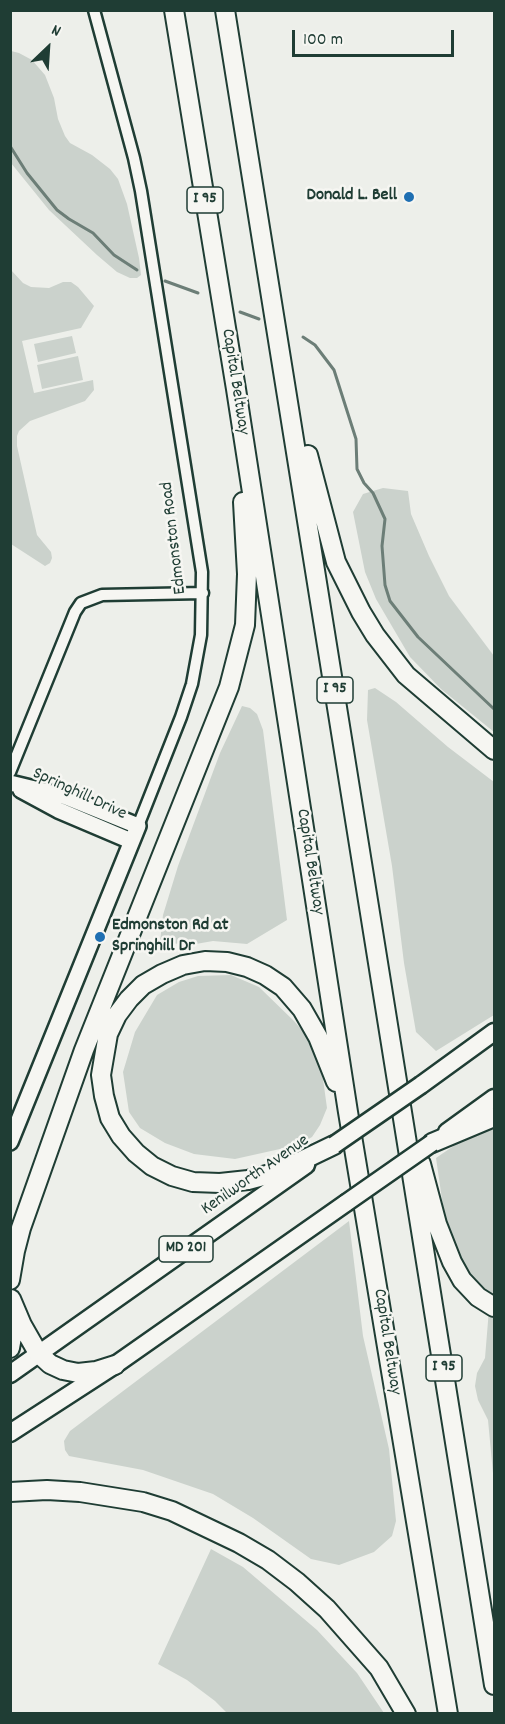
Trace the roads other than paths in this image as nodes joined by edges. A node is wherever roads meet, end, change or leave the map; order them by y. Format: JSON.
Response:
{"nodes":[{"id":1,"x":94,"y":10,"type":"edge"},
{"id":2,"x":174,"y":10,"type":"edge"},
{"id":3,"x":225,"y":10,"type":"edge"},
{"id":4,"x":277,"y":328,"type":"junction"},
{"id":5,"x":236,"y":389,"type":"junction"},
{"id":6,"x":203,"y":593,"type":"junction"},
{"id":7,"x":495,"y":750,"type":"edge"},
{"id":8,"x":11,"y":779,"type":"edge"},
{"id":9,"x":138,"y":826,"type":"junction"},
{"id":10,"x":131,"y":841,"type":"junction"},
{"id":11,"x":495,"y":1032,"type":"edge"},
{"id":12,"x":393,"y":1051,"type":"junction"},
{"id":13,"x":495,"y":1098,"type":"edge"},
{"id":14,"x":348,"y":1112,"type":"junction"},
{"id":15,"x":495,"y":1117,"type":"edge"},
{"id":16,"x":10,"y":1142,"type":"edge"},
{"id":17,"x":432,"y":1143,"type":"junction"},
{"id":18,"x":334,"y":1145,"type":"junction"},
{"id":19,"x":10,"y":1280,"type":"edge"},
{"id":20,"x":10,"y":1290,"type":"edge"},
{"id":21,"x":11,"y":1299,"type":"edge"},
{"id":22,"x":495,"y":1307,"type":"edge"},
{"id":23,"x":10,"y":1348,"type":"edge"},
{"id":24,"x":38,"y":1353,"type":"junction"},
{"id":25,"x":115,"y":1365,"type":"junction"},
{"id":26,"x":10,"y":1374,"type":"edge"},
{"id":27,"x":10,"y":1433,"type":"edge"},
{"id":28,"x":10,"y":1492,"type":"edge"},
{"id":29,"x":495,"y":1685,"type":"edge"},
{"id":30,"x":406,"y":1713,"type":"edge"},
{"id":31,"x":448,"y":1713,"type":"edge"}],
"edges":[{"from":1,"to":6,"type":"street","name":"Edmonston Road"},
{"from":2,"to":5,"type":"highway","name":"Capital Beltway","number":"I 95"},
{"from":3,"to":4,"type":"highway","number":"I 95"},
{"from":4,"to":7,"type":"highway"},
{"from":4,"to":12,"type":"highway","number":"I 95"},
{"from":5,"to":14,"type":"highway","name":"Capital Beltway","number":"I 95"},
{"from":5,"to":19,"type":"highway"},
{"from":6,"to":8,"type":"street"},
{"from":6,"to":9,"type":"street","name":"Edmonston Road"},
{"from":8,"to":9,"type":"street","name":"Springhill Drive"},
{"from":8,"to":10,"type":"street","name":"Springhill Drive"},
{"from":9,"to":10,"type":"street","name":"Edmonston Road"},
{"from":10,"to":16,"type":"street","name":"Edmonston Road"},
{"from":11,"to":18,"type":"main road","name":"Kenilworth Avenue","number":"MD 201","bridge":true},
{"from":12,"to":22,"type":"highway"},
{"from":12,"to":29,"type":"highway","number":"I 95"},
{"from":13,"to":17,"type":"main road"},
{"from":14,"to":18,"type":"highway"},
{"from":14,"to":31,"type":"highway","name":"Capital Beltway","number":"I 95"},
{"from":15,"to":17,"type":"highway"},
{"from":17,"to":25,"type":"main road","bridge":true},
{"from":18,"to":24,"type":"main road","name":"Kenilworth Avenue","number":"MD 201"},
{"from":20,"to":21,"type":"highway"},
{"from":21,"to":23,"type":"highway"},
{"from":21,"to":24,"type":"highway"},
{"from":24,"to":25,"type":"highway"},
{"from":24,"to":26,"type":"main road","name":"Kenilworth Avenue","number":"MD 201"},
{"from":25,"to":27,"type":"main road"},
{"from":28,"to":30,"type":"highway"}]}
